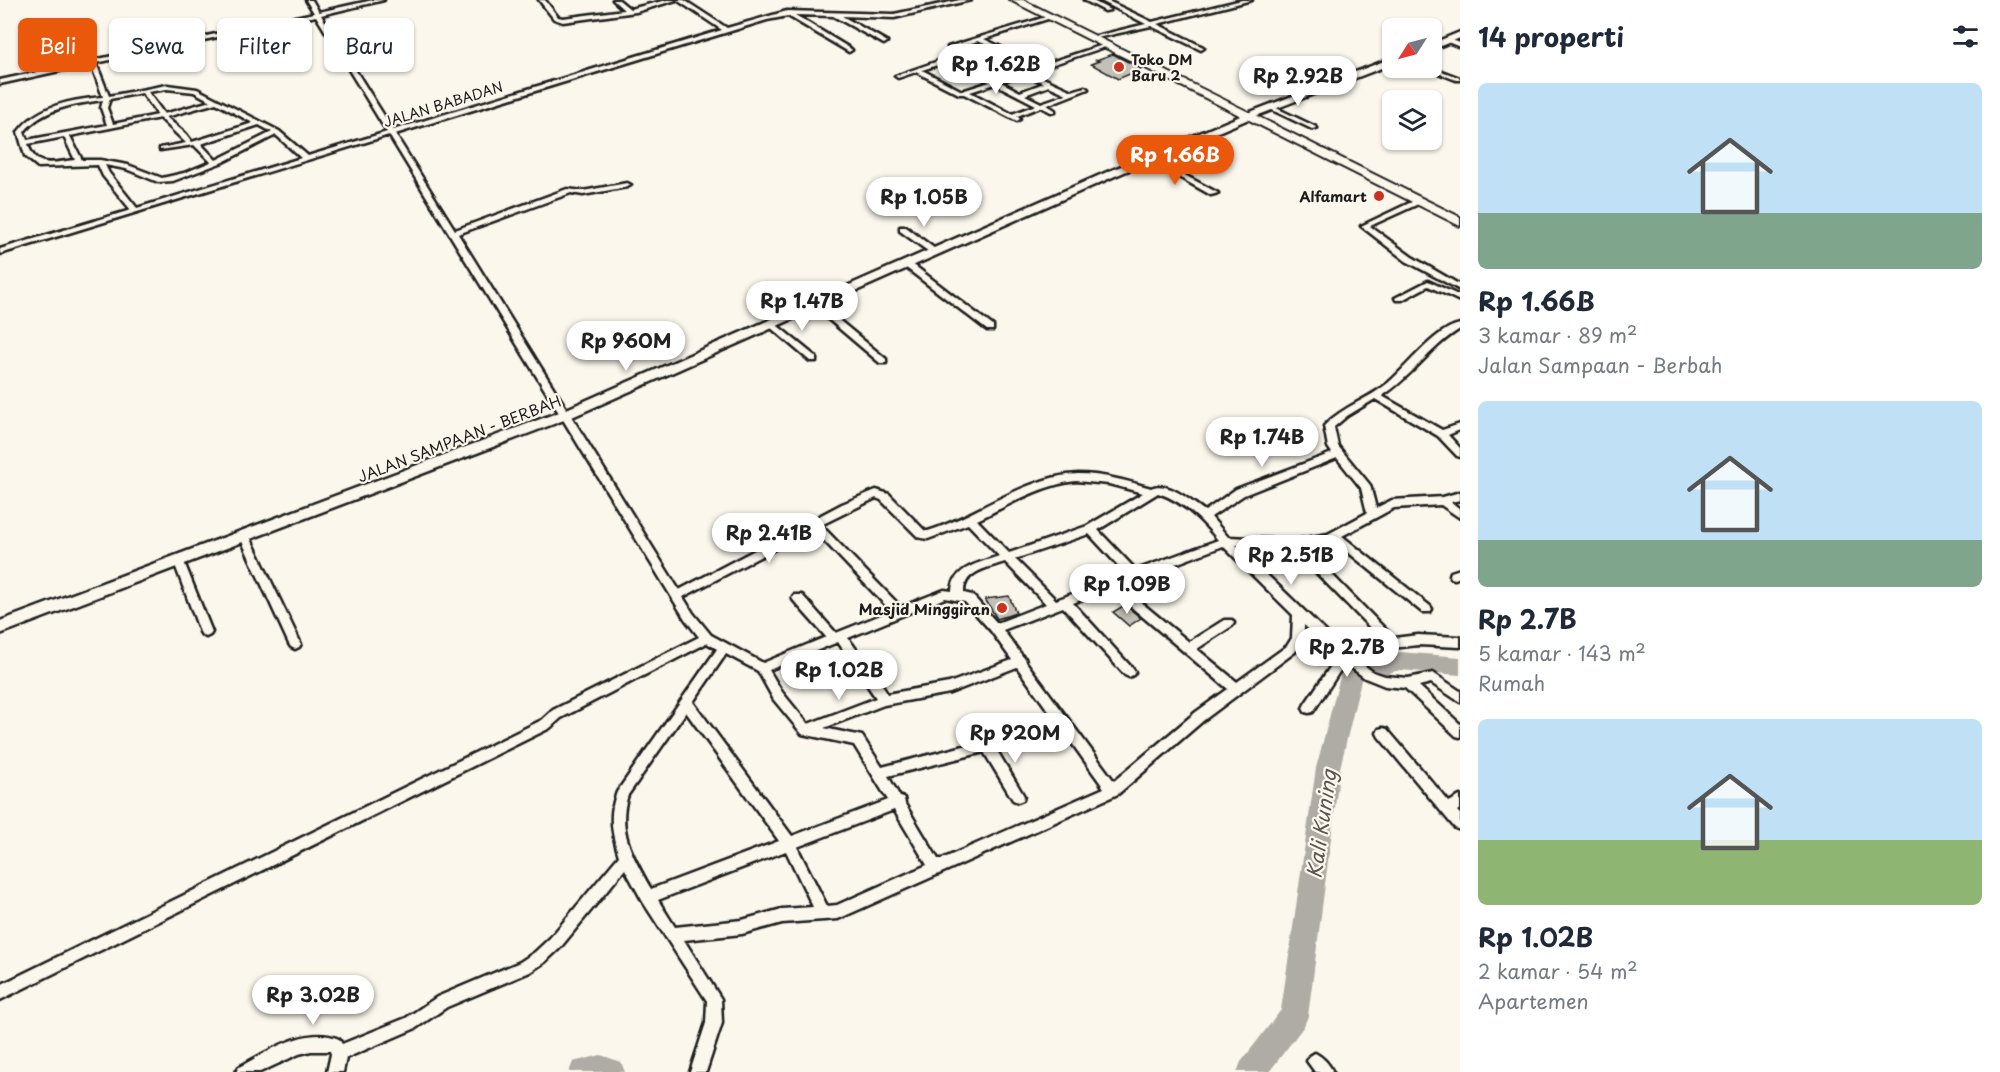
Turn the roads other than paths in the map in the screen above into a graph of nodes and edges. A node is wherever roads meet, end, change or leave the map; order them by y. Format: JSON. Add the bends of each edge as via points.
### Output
{"nodes":[{"id":1,"x":309,"y":0,"type":"edge"},
{"id":2,"x":381,"y":0,"type":"edge"},
{"id":3,"x":542,"y":0,"type":"edge"},
{"id":4,"x":616,"y":0,"type":"edge"},
{"id":5,"x":672,"y":0,"type":"edge"},
{"id":6,"x":680,"y":0,"type":"edge"},
{"id":7,"x":968,"y":0,"type":"edge"},
{"id":8,"x":1016,"y":0,"type":"edge"},
{"id":9,"x":1087,"y":0,"type":"edge"},
{"id":10,"x":1102,"y":0,"type":"edge"},
{"id":11,"x":1249,"y":0,"type":"edge"},
{"id":12,"x":1120,"y":9,"type":"junction"},
{"id":13,"x":629,"y":11,"type":"junction"},
{"id":14,"x":1107,"y":11,"type":"junction"},
{"id":15,"x":787,"y":13,"type":"junction"},
{"id":16,"x":832,"y":13,"type":"junction"},
{"id":17,"x":317,"y":14,"type":"junction"},
{"id":18,"x":1051,"y":17,"type":"junction"},
{"id":19,"x":1126,"y":19,"type":"dead end"},
{"id":20,"x":1153,"y":25,"type":"junction"},
{"id":21,"x":726,"y":30,"type":"junction"},
{"id":22,"x":1460,"y":35,"type":"edge"},
{"id":23,"x":1094,"y":38,"type":"junction"},
{"id":24,"x":979,"y":39,"type":"junction"},
{"id":25,"x":1447,"y":40,"type":"junction"},
{"id":26,"x":884,"y":42,"type":"dead end"},
{"id":27,"x":1442,"y":42,"type":"edge"},
{"id":28,"x":1108,"y":45,"type":"junction"},
{"id":29,"x":1460,"y":45,"type":"edge"},
{"id":30,"x":951,"y":47,"type":"dead end"},
{"id":31,"x":1201,"y":48,"type":"dead end"},
{"id":32,"x":849,"y":50,"type":"dead end"},
{"id":33,"x":974,"y":59,"type":"dead end"},
{"id":34,"x":97,"y":61,"type":"edge"},
{"id":35,"x":1382,"y":65,"type":"edge"},
{"id":36,"x":917,"y":70,"type":"junction"},
{"id":37,"x":46,"y":72,"type":"edge"},
{"id":38,"x":97,"y":72,"type":"edge"},
{"id":39,"x":1026,"y":73,"type":"junction"},
{"id":40,"x":1442,"y":73,"type":"edge"},
{"id":41,"x":898,"y":76,"type":"dead end"},
{"id":42,"x":1458,"y":79,"type":"dead end"},
{"id":43,"x":0,"y":82,"type":"edge"},
{"id":44,"x":997,"y":82,"type":"junction"},
{"id":45,"x":1048,"y":84,"type":"junction"},
{"id":46,"x":1085,"y":89,"type":"dead end"},
{"id":47,"x":144,"y":91,"type":"junction"},
{"id":48,"x":964,"y":92,"type":"junction"},
{"id":49,"x":1021,"y":94,"type":"junction"},
{"id":50,"x":1073,"y":94,"type":"junction"},
{"id":51,"x":106,"y":98,"type":"junction"},
{"id":52,"x":218,"y":101,"type":"junction"},
{"id":53,"x":1041,"y":105,"type":"junction"},
{"id":54,"x":1272,"y":108,"type":"junction"},
{"id":55,"x":1053,"y":111,"type":"dead end"},
{"id":56,"x":1251,"y":115,"type":"junction"},
{"id":57,"x":162,"y":116,"type":"junction"},
{"id":58,"x":259,"y":123,"type":"junction"},
{"id":59,"x":111,"y":126,"type":"junction"},
{"id":60,"x":1314,"y":128,"type":"dead end"},
{"id":61,"x":276,"y":132,"type":"junction"},
{"id":62,"x":391,"y":132,"type":"junction"},
{"id":63,"x":66,"y":135,"type":"junction"},
{"id":64,"x":23,"y":143,"type":"junction"},
{"id":65,"x":193,"y":143,"type":"junction"},
{"id":66,"x":162,"y":149,"type":"dead end"},
{"id":67,"x":306,"y":158,"type":"junction"},
{"id":68,"x":1149,"y":158,"type":"junction"},
{"id":69,"x":79,"y":160,"type":"junction"},
{"id":70,"x":100,"y":162,"type":"junction"},
{"id":71,"x":214,"y":162,"type":"junction"},
{"id":72,"x":627,"y":185,"type":"dead end"},
{"id":73,"x":1214,"y":193,"type":"dead end"},
{"id":74,"x":1420,"y":201,"type":"junction"},
{"id":75,"x":136,"y":211,"type":"junction"},
{"id":76,"x":1460,"y":222,"type":"edge"},
{"id":77,"x":903,"y":229,"type":"dead end"},
{"id":78,"x":454,"y":233,"type":"junction"},
{"id":79,"x":0,"y":252,"type":"edge"},
{"id":80,"x":935,"y":252,"type":"junction"},
{"id":81,"x":908,"y":265,"type":"junction"},
{"id":82,"x":1460,"y":288,"type":"edge"},
{"id":83,"x":1399,"y":298,"type":"dead end"},
{"id":84,"x":1460,"y":300,"type":"edge"},
{"id":85,"x":817,"y":305,"type":"junction"},
{"id":86,"x":773,"y":325,"type":"junction"},
{"id":87,"x":1460,"y":326,"type":"edge"},
{"id":88,"x":990,"y":328,"type":"dead end"},
{"id":89,"x":813,"y":359,"type":"dead end"},
{"id":90,"x":883,"y":362,"type":"dead end"},
{"id":91,"x":1374,"y":395,"type":"junction"},
{"id":92,"x":567,"y":414,"type":"junction"},
{"id":93,"x":1460,"y":427,"type":"edge"},
{"id":94,"x":1441,"y":434,"type":"junction"},
{"id":95,"x":1338,"y":454,"type":"junction"},
{"id":96,"x":1460,"y":454,"type":"edge"},
{"id":97,"x":1152,"y":492,"type":"junction"},
{"id":98,"x":1460,"y":496,"type":"edge"},
{"id":99,"x":1443,"y":501,"type":"junction"},
{"id":100,"x":1372,"y":513,"type":"junction"},
{"id":101,"x":1460,"y":514,"type":"edge"},
{"id":102,"x":1205,"y":516,"type":"junction"},
{"id":103,"x":970,"y":520,"type":"junction"},
{"id":104,"x":815,"y":525,"type":"junction"},
{"id":105,"x":1091,"y":529,"type":"junction"},
{"id":106,"x":1335,"y":536,"type":"junction"},
{"id":107,"x":245,"y":537,"type":"junction"},
{"id":108,"x":1225,"y":541,"type":"junction"},
{"id":109,"x":1295,"y":544,"type":"junction"},
{"id":110,"x":1005,"y":558,"type":"junction"},
{"id":111,"x":179,"y":562,"type":"junction"},
{"id":112,"x":1135,"y":576,"type":"junction"},
{"id":113,"x":1113,"y":585,"type":"junction"},
{"id":114,"x":678,"y":595,"type":"junction"},
{"id":115,"x":958,"y":595,"type":"junction"},
{"id":116,"x":798,"y":598,"type":"dead end"},
{"id":117,"x":1059,"y":603,"type":"junction"},
{"id":118,"x":1426,"y":609,"type":"dead end"},
{"id":119,"x":898,"y":611,"type":"junction"},
{"id":120,"x":1299,"y":615,"type":"junction"},
{"id":121,"x":1228,"y":623,"type":"dead end"},
{"id":122,"x":0,"y":628,"type":"edge"},
{"id":123,"x":995,"y":628,"type":"junction"},
{"id":124,"x":206,"y":632,"type":"dead end"},
{"id":125,"x":707,"y":638,"type":"junction"},
{"id":126,"x":837,"y":638,"type":"junction"},
{"id":127,"x":1460,"y":642,"type":"edge"},
{"id":128,"x":295,"y":644,"type":"dead end"},
{"id":129,"x":724,"y":648,"type":"junction"},
{"id":130,"x":1188,"y":649,"type":"junction"},
{"id":131,"x":1347,"y":658,"type":"junction"},
{"id":132,"x":1021,"y":661,"type":"junction"},
{"id":133,"x":762,"y":668,"type":"junction"},
{"id":134,"x":1129,"y":672,"type":"dead end"},
{"id":135,"x":1408,"y":683,"type":"junction"},
{"id":136,"x":1237,"y":689,"type":"junction"},
{"id":137,"x":1460,"y":697,"type":"edge"},
{"id":138,"x":883,"y":700,"type":"junction"},
{"id":139,"x":687,"y":704,"type":"junction"},
{"id":140,"x":1310,"y":708,"type":"dead end"},
{"id":141,"x":1063,"y":722,"type":"junction"},
{"id":142,"x":806,"y":730,"type":"junction"},
{"id":143,"x":1460,"y":732,"type":"edge"},
{"id":144,"x":1383,"y":734,"type":"dead end"},
{"id":145,"x":987,"y":746,"type":"junction"},
{"id":146,"x":879,"y":773,"type":"junction"},
{"id":147,"x":1113,"y":790,"type":"junction"},
{"id":148,"x":1018,"y":796,"type":"dead end"},
{"id":149,"x":899,"y":802,"type":"junction"},
{"id":150,"x":1460,"y":802,"type":"edge"},
{"id":151,"x":1448,"y":810,"type":"junction"},
{"id":152,"x":1460,"y":824,"type":"edge"},
{"id":153,"x":788,"y":842,"type":"junction"},
{"id":154,"x":626,"y":858,"type":"junction"},
{"id":155,"x":938,"y":867,"type":"junction"},
{"id":156,"x":648,"y":897,"type":"junction"},
{"id":157,"x":824,"y":914,"type":"junction"},
{"id":158,"x":673,"y":934,"type":"junction"},
{"id":159,"x":0,"y":993,"type":"edge"},
{"id":160,"x":339,"y":1053,"type":"junction"},
{"id":161,"x":244,"y":1072,"type":"edge"},
{"id":162,"x":335,"y":1072,"type":"edge"},
{"id":163,"x":698,"y":1072,"type":"edge"}],
"edges":[{"from":1,"to":17,"type":"street"},
{"from":2,"to":17,"type":"street"},
{"from":3,"to":13,"type":"street","via":[[556,18],[574,20]]},
{"from":4,"to":13,"type":"street"},
{"from":5,"to":13,"type":"street"},
{"from":6,"to":21,"type":"street"},
{"from":7,"to":16,"type":"street","name":"JALAN BABADAN","via":[[894,16]]},
{"from":8,"to":18,"type":"highway"},
{"from":9,"to":14,"type":"street"},
{"from":10,"to":12,"type":"street"},
{"from":11,"to":20,"type":"street"},
{"from":12,"to":14,"type":"street"},
{"from":12,"to":20,"type":"street"},
{"from":14,"to":19,"type":"street"},
{"from":15,"to":16,"type":"street","name":"JALAN BABADAN"},
{"from":15,"to":21,"type":"street","name":"JALAN BABADAN"},
{"from":15,"to":32,"type":"street"},
{"from":16,"to":26,"type":"street"},
{"from":17,"to":34,"type":"street"},
{"from":17,"to":62,"type":"street"},
{"from":18,"to":23,"type":"highway"},
{"from":18,"to":24,"type":"street"},
{"from":20,"to":23,"type":"street"},
{"from":20,"to":31,"type":"street"},
{"from":21,"to":62,"type":"street","name":"JALAN BABADAN"},
{"from":22,"to":25,"type":"main road"},
{"from":23,"to":28,"type":"highway"},
{"from":24,"to":30,"type":"street"},
{"from":24,"to":33,"type":"street","via":[[1001,50]]},
{"from":25,"to":27,"type":"main road"},
{"from":25,"to":29,"type":"street"},
{"from":28,"to":39,"type":"street"},
{"from":28,"to":56,"type":"highway"},
{"from":35,"to":54,"type":"main road","name":"JALAN SAMPAAN - BERBAH"},
{"from":36,"to":41,"type":"street"},
{"from":36,"to":44,"type":"street","via":[[950,59]]},
{"from":36,"to":48,"type":"street"},
{"from":37,"to":43,"type":"street"},
{"from":38,"to":51,"type":"street"},
{"from":39,"to":44,"type":"street"},
{"from":39,"to":45,"type":"street"},
{"from":40,"to":42,"type":"street"},
{"from":44,"to":48,"type":"street"},
{"from":44,"to":49,"type":"street"},
{"from":45,"to":49,"type":"street"},
{"from":45,"to":50,"type":"street"},
{"from":46,"to":50,"type":"street"},
{"from":47,"to":51,"type":"street"},
{"from":47,"to":52,"type":"street","via":[[178,87]]},
{"from":47,"to":57,"type":"street"},
{"from":48,"to":53,"type":"street","via":[[1014,118]]},
{"from":49,"to":53,"type":"street"},
{"from":50,"to":53,"type":"street"},
{"from":51,"to":59,"type":"street","via":[[104,108]]},
{"from":51,"to":64,"type":"street","via":[[62,106],[33,119],[21,132]]},
{"from":52,"to":57,"type":"street"},
{"from":52,"to":58,"type":"street"},
{"from":53,"to":55,"type":"street"},
{"from":54,"to":56,"type":"main road","name":"JALAN SAMPAAN - BERBAH"},
{"from":54,"to":60,"type":"street"},
{"from":56,"to":68,"type":"main road","name":"JALAN SAMPAAN - BERBAH"},
{"from":56,"to":74,"type":"highway"},
{"from":57,"to":59,"type":"street"},
{"from":57,"to":65,"type":"street"},
{"from":58,"to":61,"type":"street"},
{"from":58,"to":65,"type":"street"},
{"from":59,"to":63,"type":"street"},
{"from":61,"to":67,"type":"street"},
{"from":61,"to":71,"type":"street"},
{"from":62,"to":67,"type":"street","name":"JALAN BABADAN"},
{"from":62,"to":78,"type":"street"},
{"from":63,"to":64,"type":"street"},
{"from":63,"to":69,"type":"street"},
{"from":64,"to":69,"type":"street","via":[[28,156],[40,165]]},
{"from":65,"to":66,"type":"street"},
{"from":65,"to":71,"type":"street"},
{"from":67,"to":75,"type":"street","name":"JALAN BABADAN"},
{"from":68,"to":73,"type":"street"},
{"from":68,"to":80,"type":"main road","name":"JALAN SAMPAAN - BERBAH"},
{"from":69,"to":70,"type":"street"},
{"from":70,"to":71,"type":"street","via":[[162,180]]},
{"from":70,"to":75,"type":"street"},
{"from":72,"to":78,"type":"street","via":[[583,193],[570,191]]},
{"from":74,"to":76,"type":"highway"},
{"from":74,"to":82,"type":"street","via":[[1365,226],[1409,260]]},
{"from":75,"to":79,"type":"street","name":"JALAN BABADAN"},
{"from":77,"to":80,"type":"street"},
{"from":78,"to":92,"type":"street"},
{"from":80,"to":81,"type":"main road","name":"JALAN SAMPAAN - BERBAH"},
{"from":81,"to":85,"type":"main road","name":"JALAN SAMPAAN - BERBAH"},
{"from":81,"to":88,"type":"street"},
{"from":83,"to":84,"type":"street","via":[[1432,283]]},
{"from":85,"to":86,"type":"main road","name":"JALAN SAMPAAN - BERBAH"},
{"from":85,"to":90,"type":"street"},
{"from":86,"to":89,"type":"street"},
{"from":86,"to":92,"type":"main road","name":"JALAN SAMPAAN - BERBAH"},
{"from":87,"to":91,"type":"street","via":[[1440,336],[1390,386]]},
{"from":91,"to":94,"type":"street"},
{"from":91,"to":95,"type":"street","via":[[1346,410],[1329,426]]},
{"from":92,"to":107,"type":"main road","name":"JALAN SAMPAAN - BERBAH"},
{"from":92,"to":114,"type":"street"},
{"from":93,"to":94,"type":"street"},
{"from":94,"to":96,"type":"street"},
{"from":95,"to":100,"type":"street","via":[[1366,487]]},
{"from":95,"to":102,"type":"street","via":[[1240,492]]},
{"from":97,"to":102,"type":"street","via":[[1157,489],[1170,493]]},
{"from":97,"to":103,"type":"street","via":[[1106,480],[1067,479],[1045,484]]},
{"from":97,"to":105,"type":"street"},
{"from":98,"to":99,"type":"street"},
{"from":99,"to":100,"type":"street","via":[[1404,501]]},
{"from":99,"to":101,"type":"street"},
{"from":100,"to":106,"type":"street"},
{"from":102,"to":108,"type":"street"},
{"from":103,"to":104,"type":"street","via":[[922,534],[885,497],[876,494]]},
{"from":103,"to":110,"type":"street"},
{"from":104,"to":114,"type":"street"},
{"from":104,"to":119,"type":"street"},
{"from":105,"to":110,"type":"street"},
{"from":105,"to":112,"type":"street"},
{"from":106,"to":109,"type":"street"},
{"from":106,"to":118,"type":"street"},
{"from":107,"to":111,"type":"main road","name":"JALAN SAMPAAN - BERBAH"},
{"from":107,"to":128,"type":"street"},
{"from":108,"to":109,"type":"street"},
{"from":108,"to":112,"type":"street"},
{"from":108,"to":120,"type":"street"},
{"from":109,"to":127,"type":"street","via":[[1392,643]]},
{"from":110,"to":115,"type":"street","via":[[968,571],[958,583]]},
{"from":110,"to":117,"type":"street"},
{"from":111,"to":122,"type":"main road","name":"JALAN SAMPAAN - BERBAH"},
{"from":111,"to":124,"type":"street"},
{"from":112,"to":113,"type":"street"},
{"from":113,"to":117,"type":"street"},
{"from":113,"to":130,"type":"street"},
{"from":114,"to":125,"type":"street"},
{"from":115,"to":119,"type":"street","via":[[944,594]]},
{"from":115,"to":123,"type":"street","via":[[968,598]]},
{"from":116,"to":126,"type":"street"},
{"from":117,"to":123,"type":"street"},
{"from":117,"to":134,"type":"street"},
{"from":119,"to":126,"type":"street"},
{"from":120,"to":131,"type":"street"},
{"from":120,"to":136,"type":"street","via":[[1296,644]]},
{"from":121,"to":130,"type":"street"},
{"from":123,"to":132,"type":"street"},
{"from":125,"to":129,"type":"street"},
{"from":125,"to":159,"type":"street","via":[[557,714],[546,724]]},
{"from":126,"to":133,"type":"street"},
{"from":126,"to":138,"type":"street"},
{"from":129,"to":133,"type":"street"},
{"from":129,"to":139,"type":"street"},
{"from":130,"to":136,"type":"street"},
{"from":131,"to":135,"type":"street","via":[[1369,675]]},
{"from":131,"to":140,"type":"street"},
{"from":132,"to":138,"type":"street","via":[[950,688]]},
{"from":132,"to":141,"type":"street"},
{"from":133,"to":142,"type":"street","via":[[778,696]]},
{"from":135,"to":137,"type":"street","via":[[1433,678]]},
{"from":135,"to":143,"type":"street"},
{"from":136,"to":147,"type":"street"},
{"from":138,"to":142,"type":"street"},
{"from":139,"to":153,"type":"street"},
{"from":139,"to":154,"type":"street","via":[[623,792],[617,823]]},
{"from":141,"to":145,"type":"street"},
{"from":141,"to":147,"type":"street"},
{"from":142,"to":146,"type":"street","via":[[858,740]]},
{"from":144,"to":151,"type":"street"},
{"from":145,"to":146,"type":"street"},
{"from":145,"to":148,"type":"street"},
{"from":146,"to":149,"type":"street"},
{"from":147,"to":155,"type":"street"},
{"from":149,"to":153,"type":"street"},
{"from":149,"to":155,"type":"street"},
{"from":150,"to":151,"type":"street"},
{"from":151,"to":152,"type":"street"},
{"from":153,"to":156,"type":"street"},
{"from":153,"to":157,"type":"street"},
{"from":154,"to":156,"type":"street"},
{"from":154,"to":160,"type":"street","via":[[540,957],[442,1002],[411,1023]]},
{"from":155,"to":157,"type":"street","via":[[838,912]]},
{"from":156,"to":158,"type":"street"},
{"from":157,"to":158,"type":"street","via":[[782,916],[700,933]]},
{"from":158,"to":163,"type":"street","via":[[714,999],[714,1023]]},
{"from":160,"to":161,"type":"street","via":[[334,1044],[302,1044]]},
{"from":160,"to":162,"type":"street"}]}
